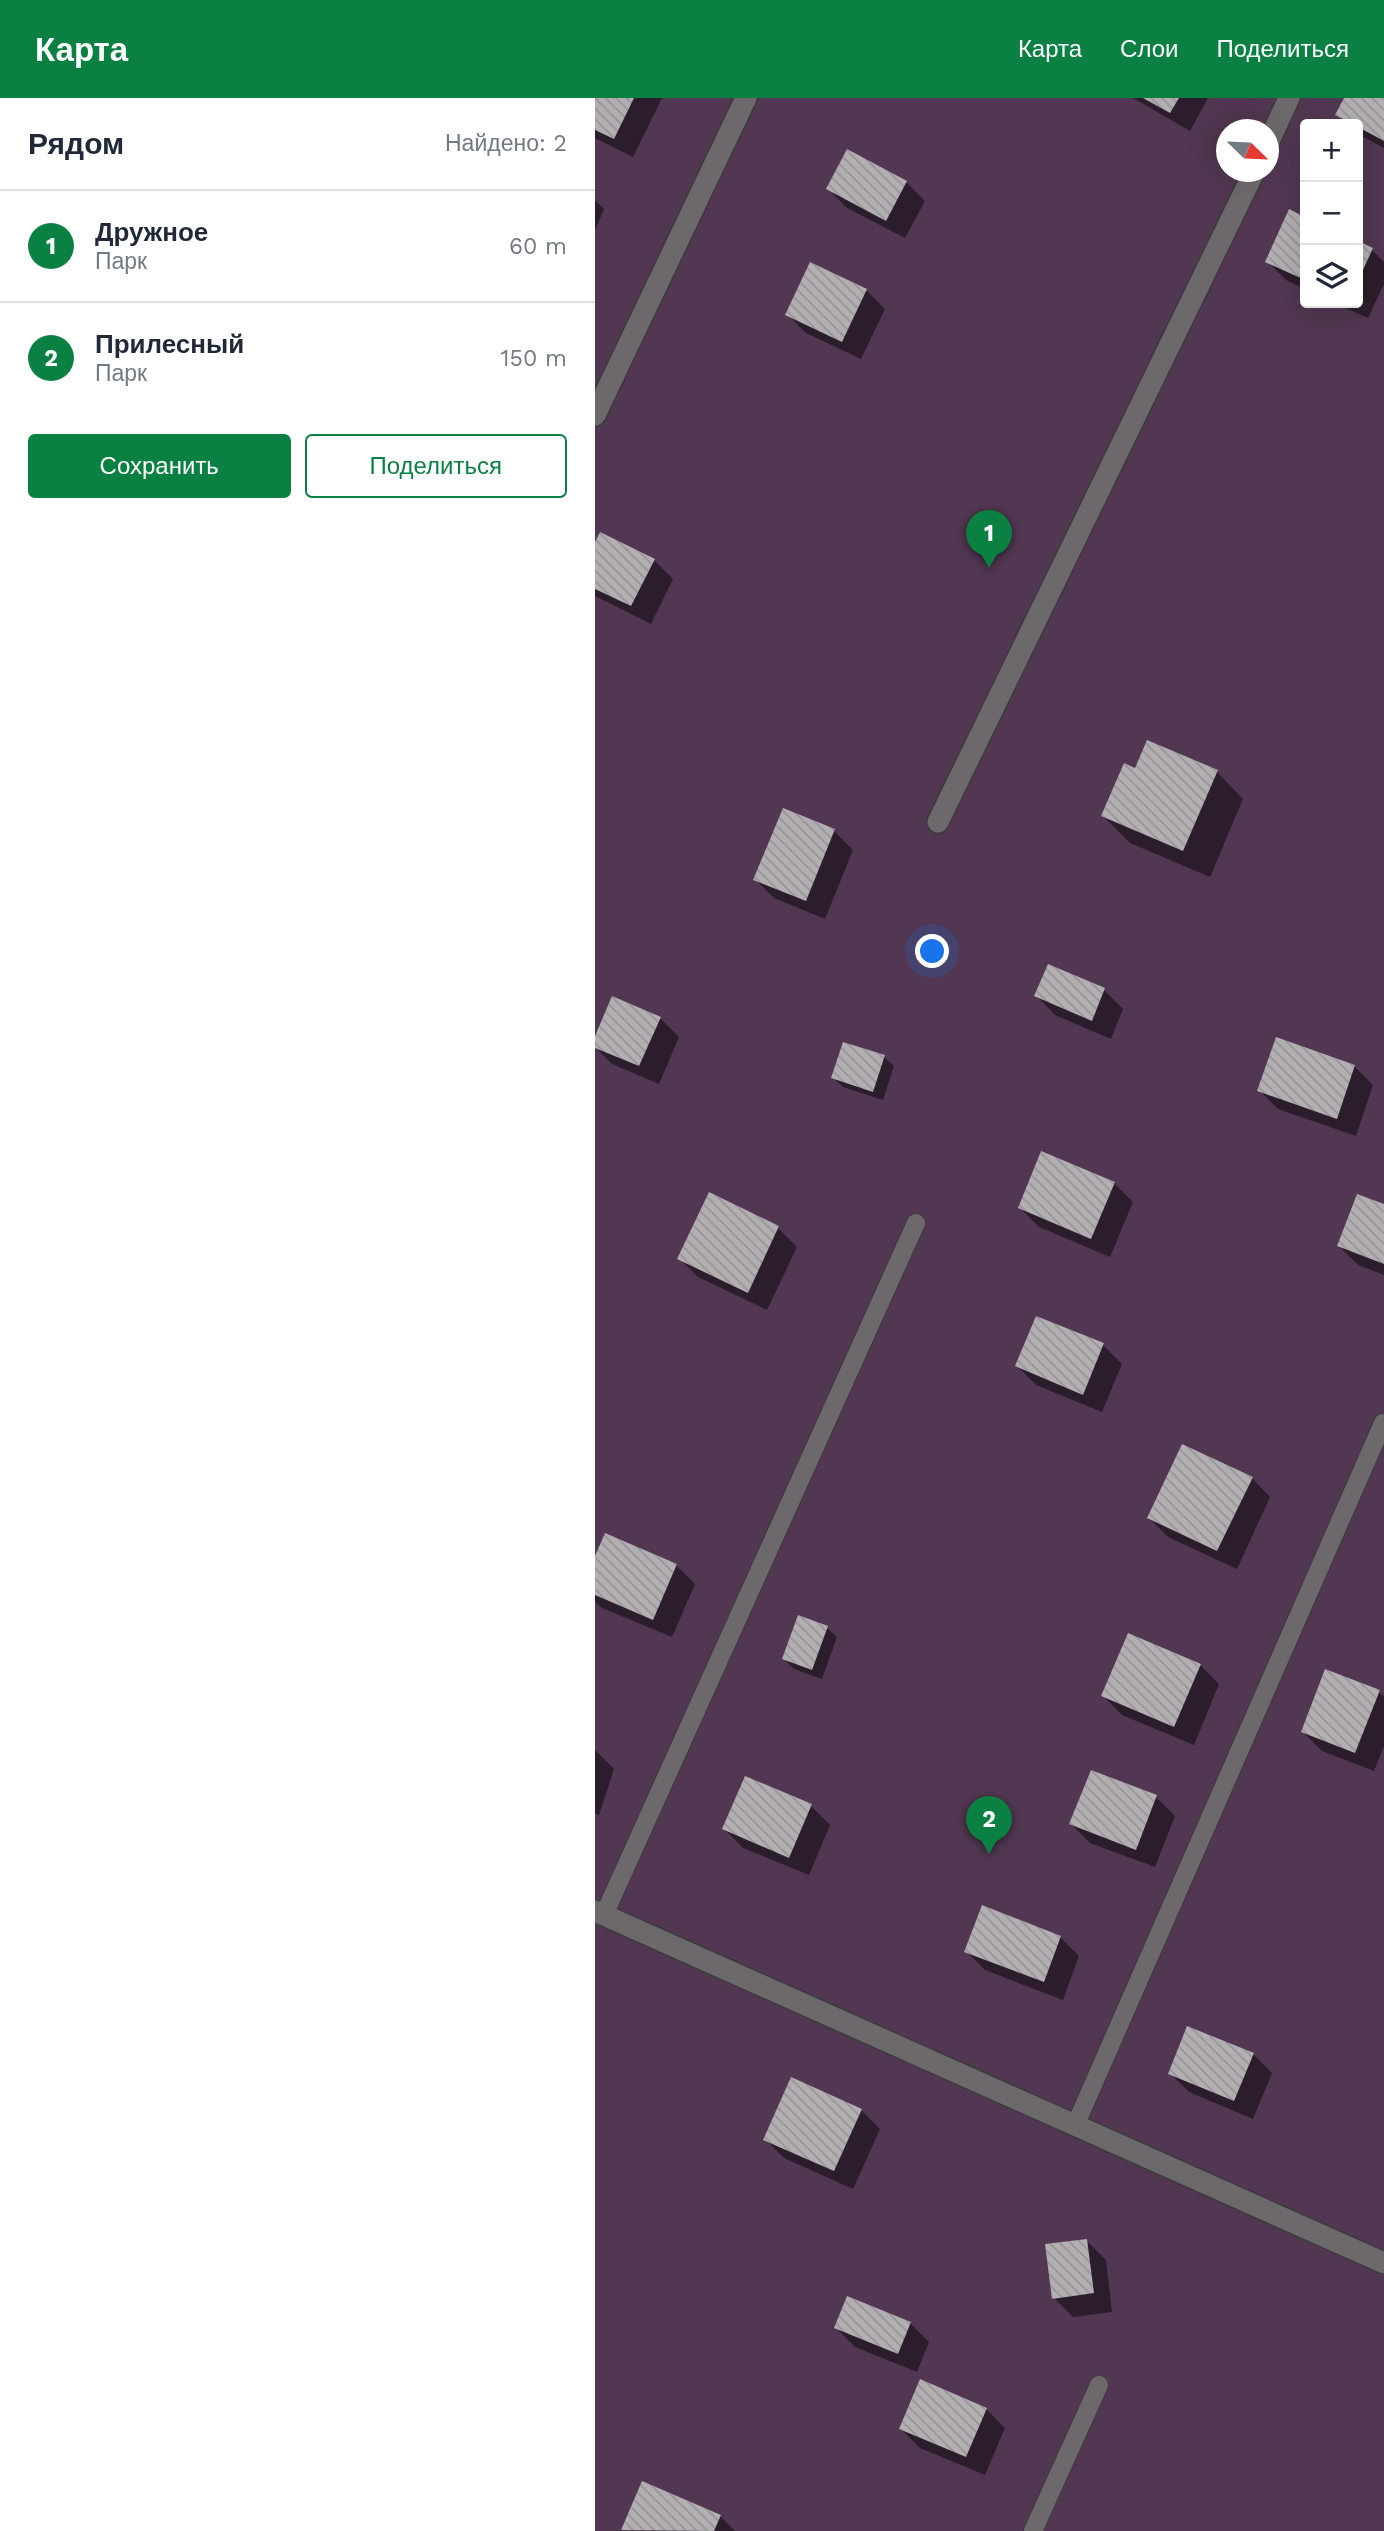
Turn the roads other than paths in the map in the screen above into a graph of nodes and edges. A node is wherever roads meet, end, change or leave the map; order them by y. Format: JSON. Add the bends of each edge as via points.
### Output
{"nodes":[{"id":1,"x":746,"y":98,"type":"edge"},
{"id":2,"x":1289,"y":98,"type":"edge"},
{"id":3,"x":1279,"y":120,"type":"edge"},
{"id":4,"x":1249,"y":182,"type":"edge"},
{"id":5,"x":595,"y":415,"type":"edge"},
{"id":6,"x":938,"y":822,"type":"dead end"},
{"id":7,"x":916,"y":1223,"type":"dead end"},
{"id":8,"x":1383,"y":1423,"type":"edge"},
{"id":9,"x":599,"y":1913,"type":"edge"},
{"id":10,"x":1075,"y":2126,"type":"junction"},
{"id":11,"x":1384,"y":2263,"type":"edge"},
{"id":12,"x":1099,"y":2385,"type":"dead end"},
{"id":13,"x":1033,"y":2531,"type":"edge"}],
"edges":[{"from":1,"to":5,"type":"street"},
{"from":2,"to":3,"type":"street"},
{"from":4,"to":6,"type":"street"},
{"from":7,"to":9,"type":"lane"},
{"from":8,"to":10,"type":"lane"},
{"from":9,"to":10,"type":"street"},
{"from":10,"to":11,"type":"street"},
{"from":12,"to":13,"type":"lane"}]}
